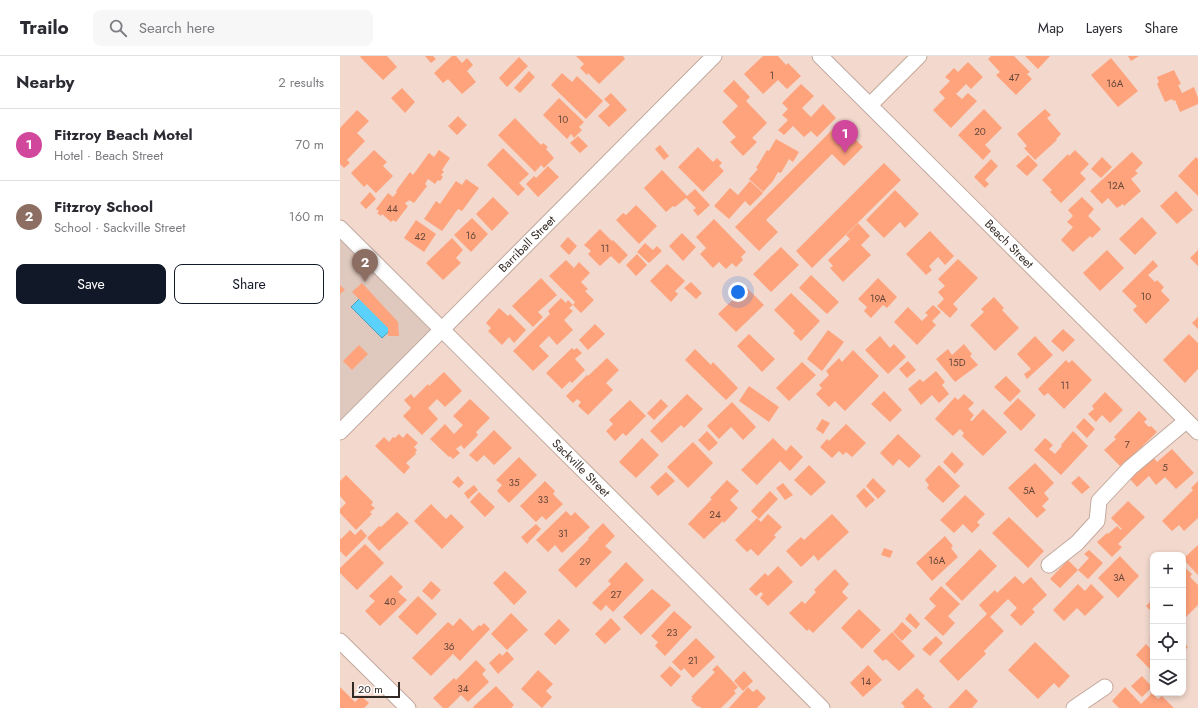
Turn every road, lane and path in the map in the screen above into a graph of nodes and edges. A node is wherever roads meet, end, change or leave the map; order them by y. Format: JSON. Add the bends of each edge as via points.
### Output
{"nodes":[{"id":1,"x":714,"y":56,"type":"edge"},
{"id":2,"x":820,"y":56,"type":"edge"},
{"id":3,"x":918,"y":56,"type":"edge"},
{"id":4,"x":870,"y":105,"type":"junction"},
{"id":5,"x":340,"y":228,"type":"edge"},
{"id":6,"x":441,"y":330,"type":"junction"},
{"id":7,"x":1186,"y":421,"type":"junction"},
{"id":8,"x":340,"y":432,"type":"edge"},
{"id":9,"x":1198,"y":432,"type":"edge"},
{"id":10,"x":1049,"y":565,"type":"dead end"},
{"id":11,"x":340,"y":641,"type":"edge"},
{"id":12,"x":1105,"y":687,"type":"dead end"},
{"id":13,"x":408,"y":708,"type":"edge"},
{"id":14,"x":822,"y":708,"type":"edge"},
{"id":15,"x":1074,"y":708,"type":"edge"}],
"edges":[{"from":1,"to":6,"type":"street","name":"Barriball Street"},
{"from":2,"to":4,"type":"street","name":"Beach Street"},
{"from":3,"to":4,"type":"street"},
{"from":4,"to":7,"type":"street","name":"Beach Street"},
{"from":5,"to":6,"type":"street","name":"Sackville Street"},
{"from":6,"to":8,"type":"street","name":"Barriball Street"},
{"from":6,"to":14,"type":"street","name":"Sackville Street"},
{"from":7,"to":9,"type":"street","name":"Beach Street"},
{"from":7,"to":10,"type":"street","via":[[1130,468],[1099,501],[1097,521],[1077,543]]},
{"from":11,"to":13,"type":"street"},
{"from":12,"to":15,"type":"street"}]}
